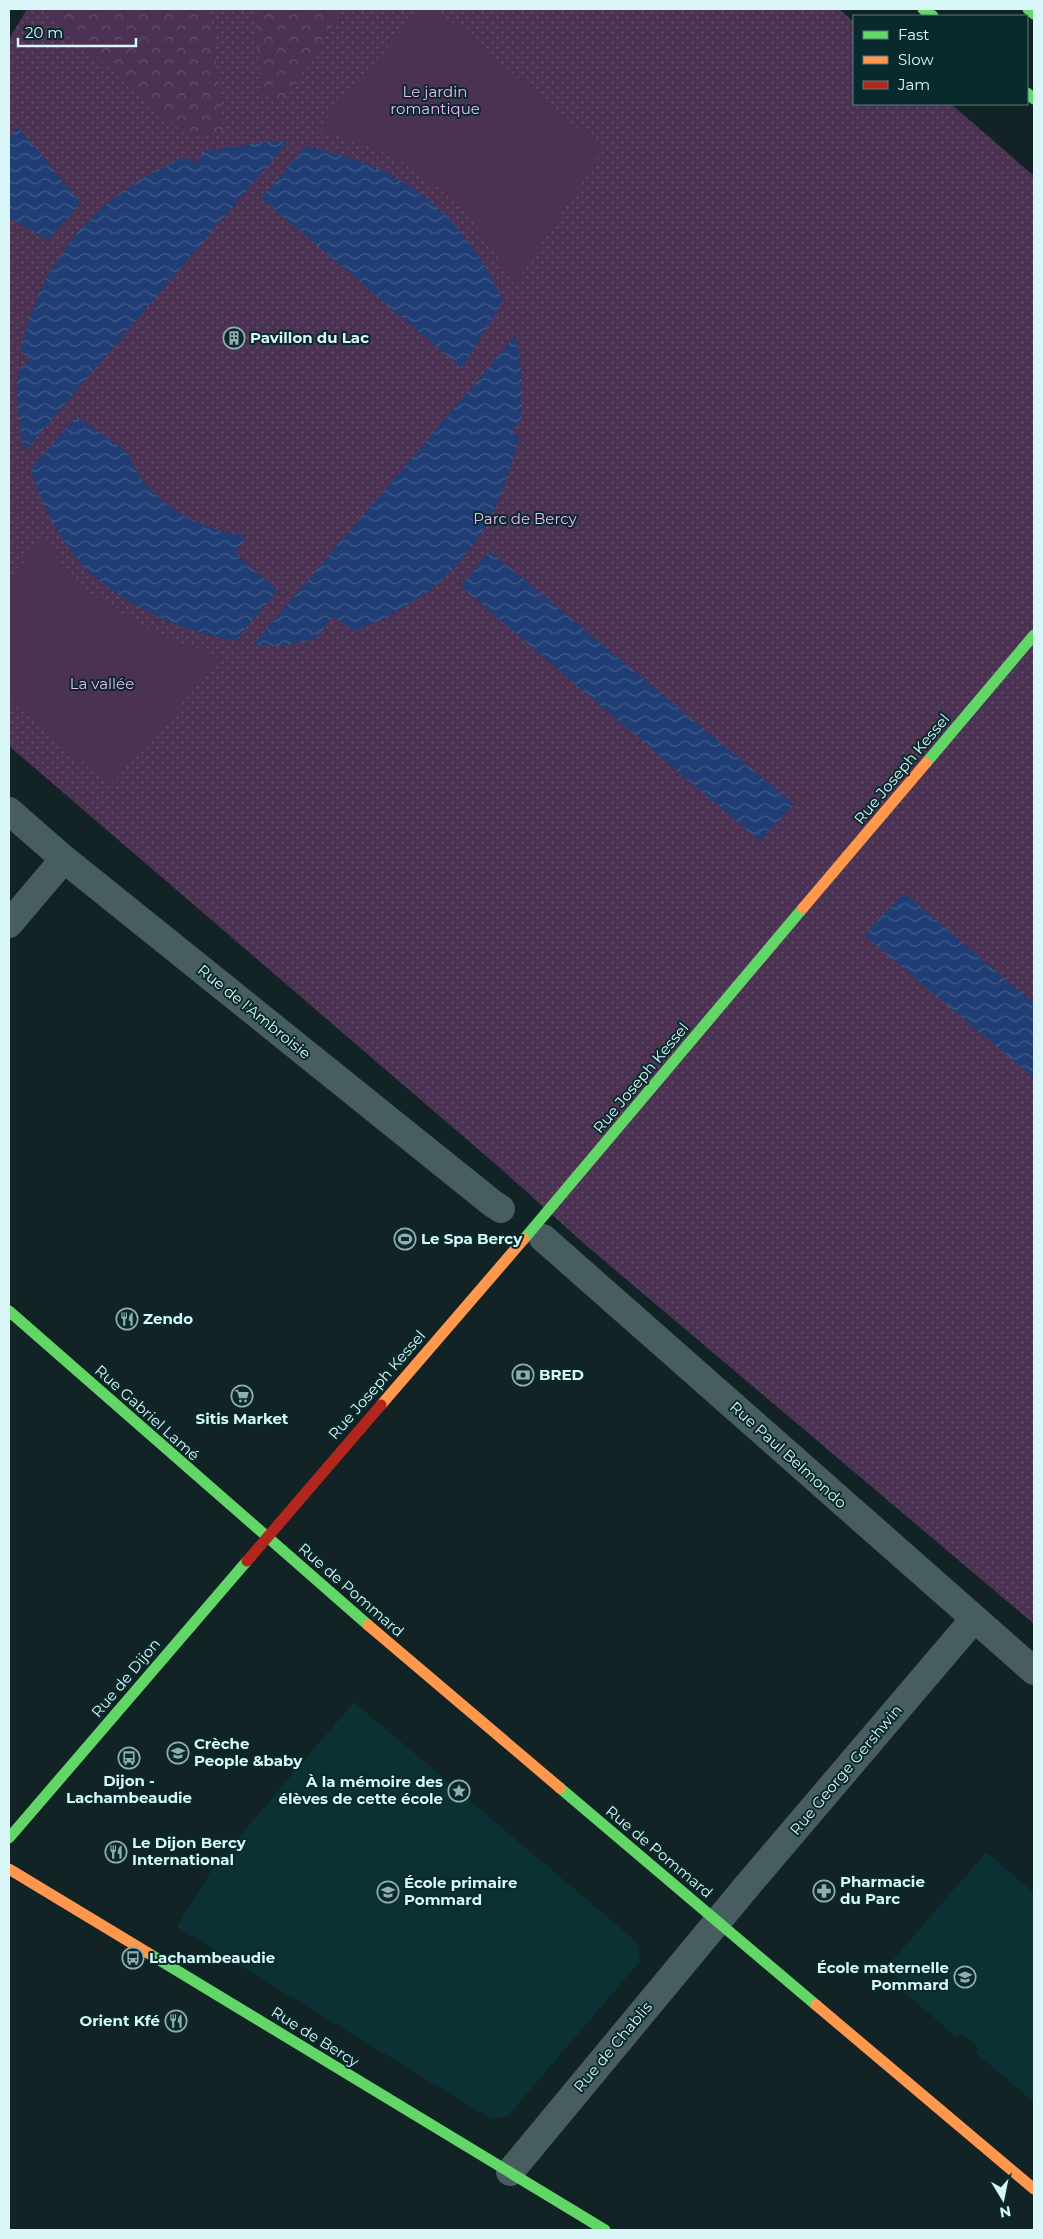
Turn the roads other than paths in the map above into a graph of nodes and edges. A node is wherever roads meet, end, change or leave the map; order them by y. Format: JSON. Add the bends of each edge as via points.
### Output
{"nodes":[{"id":1,"x":1028,"y":9,"type":"edge"},
{"id":2,"x":1034,"y":14,"type":"edge"},
{"id":3,"x":1034,"y":635,"type":"edge"},
{"id":4,"x":9,"y":811,"type":"edge"},
{"id":5,"x":64,"y":859,"type":"junction"},
{"id":6,"x":9,"y":924,"type":"edge"},
{"id":7,"x":501,"y":1209,"type":"dead end"},
{"id":8,"x":543,"y":1238,"type":"dead end"},
{"id":9,"x":9,"y":1311,"type":"edge"},
{"id":10,"x":266,"y":1537,"type":"junction"},
{"id":11,"x":974,"y":1619,"type":"junction"},
{"id":12,"x":1034,"y":1671,"type":"edge"},
{"id":13,"x":9,"y":1838,"type":"edge"},
{"id":14,"x":9,"y":1869,"type":"edge"},
{"id":15,"x":718,"y":1922,"type":"junction"},
{"id":16,"x":510,"y":2172,"type":"junction"},
{"id":17,"x":1034,"y":2189,"type":"edge"},
{"id":18,"x":604,"y":2230,"type":"edge"}],
"edges":[{"from":1,"to":2,"type":"street"},
{"from":3,"to":10,"type":"street","name":"Rue Joseph Kessel","via":[[568,1187]]},
{"from":4,"to":5,"type":"street","name":"Rue de l'Ambroisie"},
{"from":5,"to":6,"type":"street"},
{"from":5,"to":7,"type":"street","name":"Rue de l'Ambroisie"},
{"from":8,"to":11,"type":"street","name":"Rue Paul Belmondo"},
{"from":9,"to":10,"type":"street","name":"Rue Gabriel Lamé"},
{"from":10,"to":13,"type":"street","name":"Rue de Dijon"},
{"from":10,"to":15,"type":"street","name":"Rue de Pommard"},
{"from":11,"to":12,"type":"street","name":"Rue Paul Belmondo"},
{"from":11,"to":15,"type":"street","name":"Rue George Gershwin"},
{"from":14,"to":16,"type":"street","name":"Rue de Bercy"},
{"from":15,"to":16,"type":"street","name":"Rue de Chablis"},
{"from":15,"to":17,"type":"street","name":"Rue de Pommard"},
{"from":16,"to":18,"type":"street","name":"Rue de Bercy"}]}
